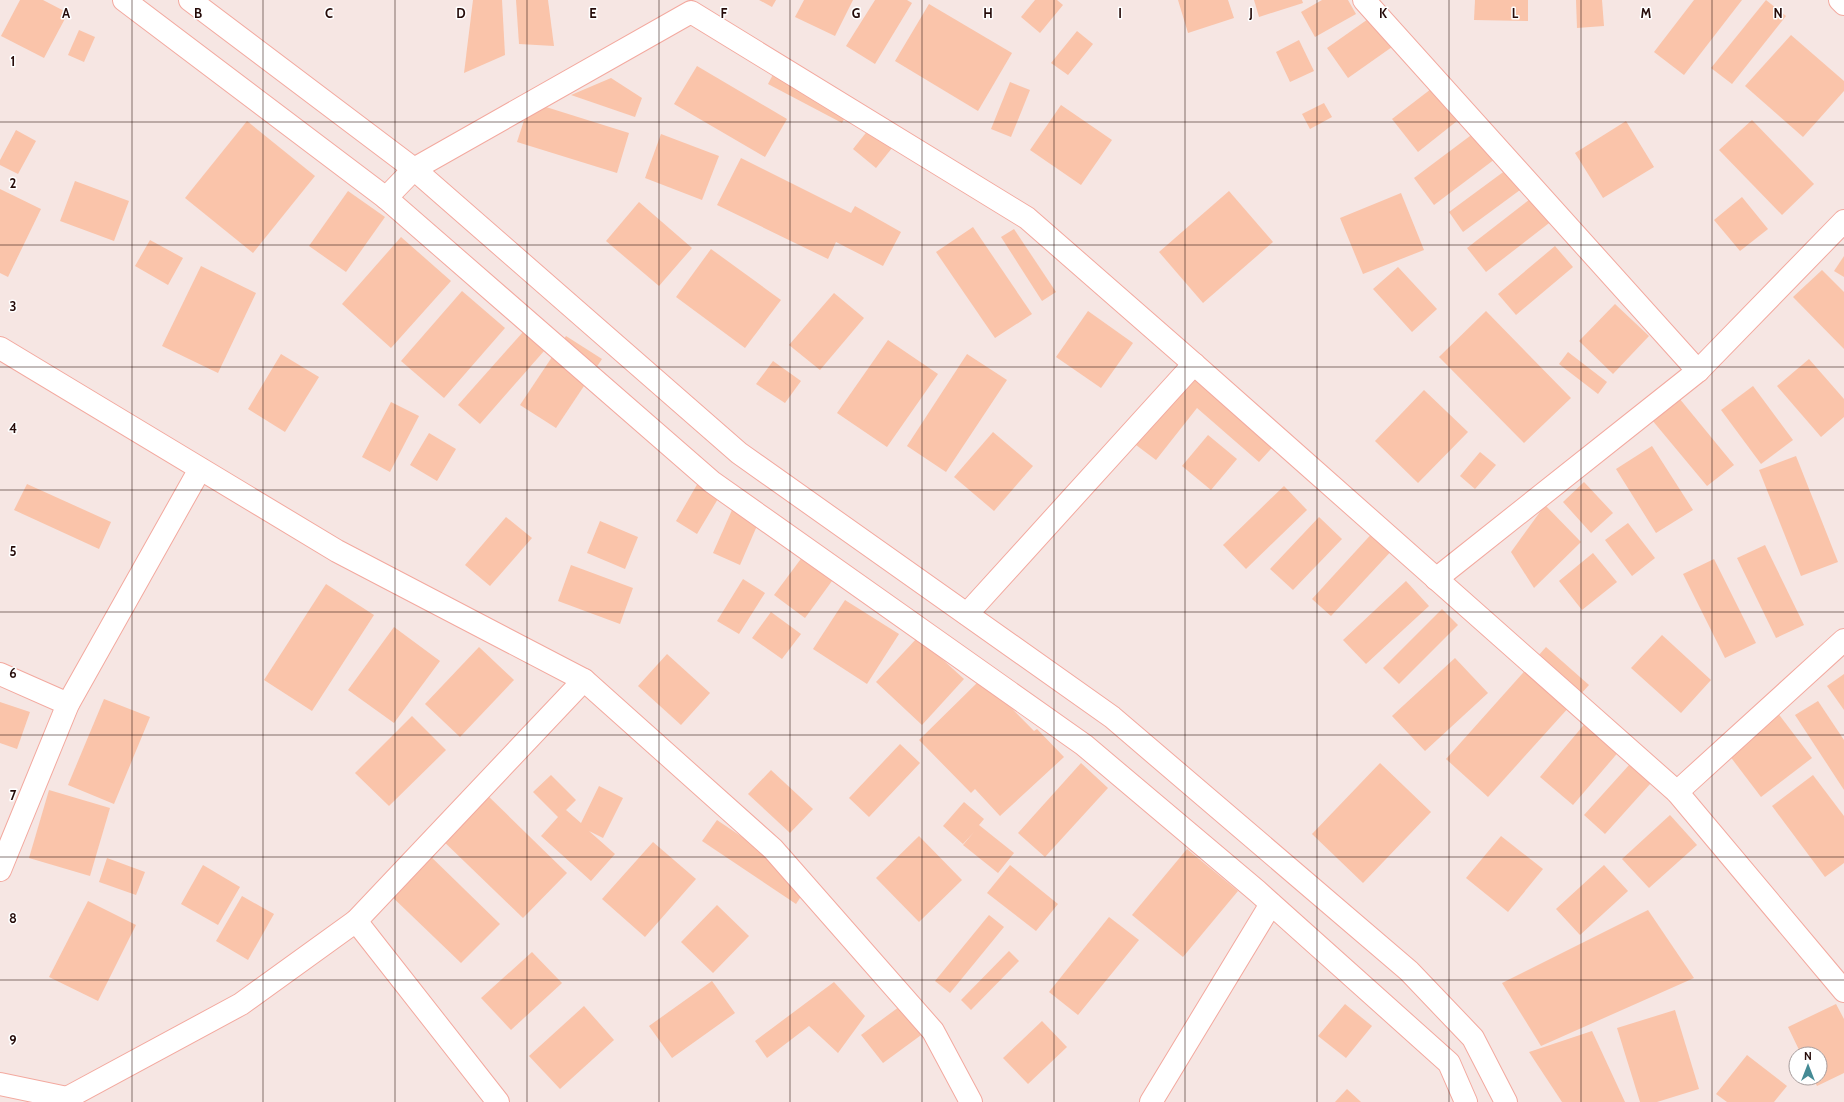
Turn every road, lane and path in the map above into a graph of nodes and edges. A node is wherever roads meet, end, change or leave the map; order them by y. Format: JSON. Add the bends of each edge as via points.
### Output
{"nodes":[{"id":1,"x":124,"y":0,"type":"edge"},
{"id":2,"x":190,"y":0,"type":"edge"},
{"id":3,"x":1364,"y":0,"type":"edge"},
{"id":4,"x":1840,"y":0,"type":"edge"},
{"id":5,"x":1844,"y":4,"type":"edge"},
{"id":6,"x":414,"y":169,"type":"junction"},
{"id":7,"x":386,"y":198,"type":"junction"},
{"id":8,"x":1844,"y":221,"type":"edge"},
{"id":9,"x":0,"y":348,"type":"edge"},
{"id":10,"x":1194,"y":364,"type":"junction"},
{"id":11,"x":1698,"y":371,"type":"junction"},
{"id":12,"x":200,"y":469,"type":"junction"},
{"id":13,"x":1436,"y":579,"type":"junction"},
{"id":14,"x":967,"y":614,"type":"junction"},
{"id":15,"x":1844,"y":640,"type":"edge"},
{"id":16,"x":0,"y":674,"type":"edge"},
{"id":17,"x":584,"y":680,"type":"junction"},
{"id":18,"x":68,"y":704,"type":"junction"},
{"id":19,"x":1677,"y":792,"type":"junction"},
{"id":20,"x":0,"y":870,"type":"edge"},
{"id":21,"x":1271,"y":904,"type":"junction"},
{"id":22,"x":356,"y":921,"type":"junction"},
{"id":23,"x":1844,"y":992,"type":"edge"},
{"id":24,"x":0,"y":1084,"type":"edge"},
{"id":25,"x":66,"y":1100,"type":"edge"},
{"id":26,"x":498,"y":1102,"type":"edge"},
{"id":27,"x":971,"y":1102,"type":"edge"},
{"id":28,"x":1151,"y":1102,"type":"edge"},
{"id":29,"x":1466,"y":1102,"type":"edge"},
{"id":30,"x":1506,"y":1102,"type":"edge"}],
"edges":[{"from":1,"to":7,"type":"street"},
{"from":2,"to":6,"type":"street"},
{"from":3,"to":11,"type":"street"},
{"from":4,"to":5,"type":"street"},
{"from":6,"to":7,"type":"street"},
{"from":6,"to":10,"type":"street","via":[[691,12],[1027,218]]},
{"from":6,"to":14,"type":"street","via":[[740,453]]},
{"from":7,"to":21,"type":"street","via":[[712,482],[1084,745]]},
{"from":8,"to":11,"type":"street"},
{"from":9,"to":12,"type":"street"},
{"from":10,"to":13,"type":"street"},
{"from":10,"to":14,"type":"street"},
{"from":11,"to":13,"type":"street"},
{"from":12,"to":17,"type":"street","via":[[337,551]]},
{"from":12,"to":18,"type":"street"},
{"from":13,"to":19,"type":"street"},
{"from":14,"to":30,"type":"street","via":[[1112,717],[1409,971],[1473,1038]]},
{"from":15,"to":19,"type":"street"},
{"from":16,"to":18,"type":"street"},
{"from":17,"to":22,"type":"street"},
{"from":17,"to":27,"type":"street","via":[[772,849],[933,1031]]},
{"from":18,"to":20,"type":"street"},
{"from":19,"to":23,"type":"street"},
{"from":21,"to":28,"type":"street"},
{"from":21,"to":29,"type":"street","via":[[1449,1063]]},
{"from":22,"to":25,"type":"street","via":[[241,1004]]},
{"from":22,"to":26,"type":"street"},
{"from":24,"to":25,"type":"street"}]}
